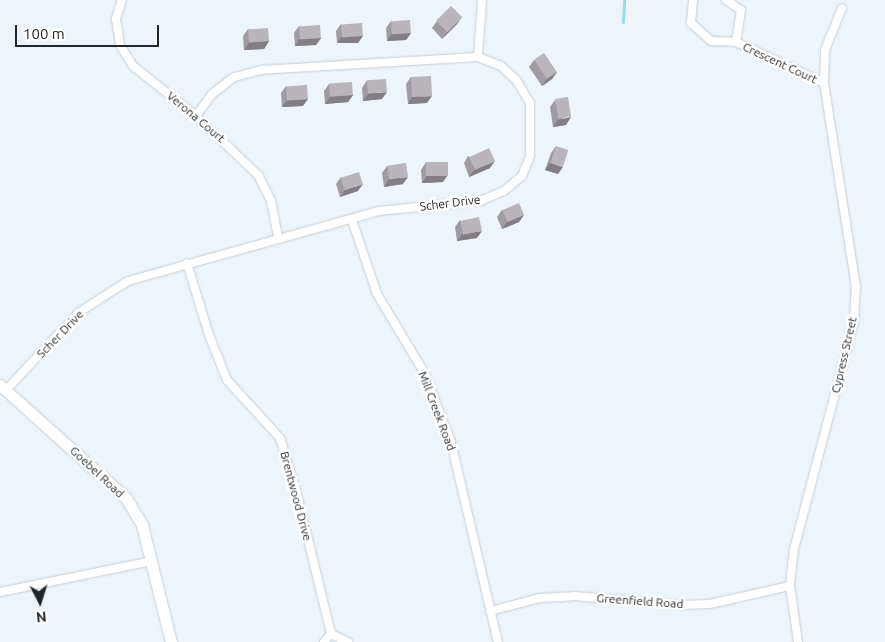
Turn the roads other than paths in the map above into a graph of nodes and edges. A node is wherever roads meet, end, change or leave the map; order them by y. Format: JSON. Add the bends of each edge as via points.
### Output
{"nodes":[{"id":1,"x":122,"y":0,"type":"edge"},
{"id":2,"x":482,"y":0,"type":"edge"},
{"id":3,"x":693,"y":0,"type":"edge"},
{"id":4,"x":726,"y":0,"type":"edge"},
{"id":5,"x":842,"y":8,"type":"dead end"},
{"id":6,"x":736,"y":42,"type":"junction"},
{"id":7,"x":478,"y":57,"type":"junction"},
{"id":8,"x":824,"y":83,"type":"junction"},
{"id":9,"x":196,"y":116,"type":"junction"},
{"id":10,"x":352,"y":220,"type":"junction"},
{"id":11,"x":278,"y":238,"type":"junction"},
{"id":12,"x":187,"y":263,"type":"junction"},
{"id":13,"x":4,"y":387,"type":"edge"},
{"id":14,"x":152,"y":561,"type":"junction"},
{"id":15,"x":790,"y":586,"type":"junction"},
{"id":16,"x":0,"y":592,"type":"edge"},
{"id":17,"x":490,"y":611,"type":"junction"},
{"id":18,"x":331,"y":634,"type":"junction"},
{"id":19,"x":170,"y":642,"type":"edge"},
{"id":20,"x":324,"y":642,"type":"edge"},
{"id":21,"x":348,"y":642,"type":"edge"},
{"id":22,"x":498,"y":642,"type":"edge"},
{"id":23,"x":798,"y":642,"type":"edge"}],
"edges":[{"from":1,"to":9,"type":"street","name":"Verona Court","via":[[116,19],[124,52],[133,66]]},
{"from":2,"to":7,"type":"street"},
{"from":3,"to":6,"type":"street","name":"Crescent Court","via":[[691,22],[711,42]]},
{"from":4,"to":6,"type":"street","name":"Crescent Court","via":[[741,10]]},
{"from":5,"to":8,"type":"street","name":"Cypress Street","via":[[825,50]]},
{"from":6,"to":8,"type":"street","name":"Crescent Court"},
{"from":7,"to":9,"type":"street","name":"Scher Drive","via":[[261,70],[234,77],[212,94]]},
{"from":7,"to":10,"type":"street","name":"Scher Drive","via":[[500,66],[516,80],[530,103],[530,156],[522,176],[504,192],[480,201],[378,211]]},
{"from":8,"to":15,"type":"street","name":"Cypress Street","via":[[856,287],[854,322],[794,549]]},
{"from":9,"to":11,"type":"street","name":"Verona Court","via":[[258,176],[271,201]]},
{"from":10,"to":11,"type":"street","name":"Scher Drive"},
{"from":10,"to":17,"type":"street","name":"Mill Creek Road","via":[[377,294],[425,374],[451,442]]},
{"from":11,"to":12,"type":"street","name":"Scher Drive"},
{"from":12,"to":13,"type":"street","name":"Scher Drive","via":[[128,281],[105,294],[78,313]]},
{"from":12,"to":18,"type":"street","name":"Brentwood Drive","via":[[227,380],[280,438]]},
{"from":13,"to":14,"type":"street","name":"Goebel Road","via":[[126,498],[142,526]]},
{"from":14,"to":16,"type":"street"},
{"from":14,"to":19,"type":"street","name":"Goebel Road"},
{"from":15,"to":17,"type":"street","name":"Greenfield Road","via":[[710,604],[681,605],[574,596],[540,598]]},
{"from":15,"to":23,"type":"street","name":"Cypress Street"},
{"from":17,"to":22,"type":"street","name":"Mill Creek Road"},
{"from":18,"to":20,"type":"street"},
{"from":18,"to":21,"type":"street"}]}
